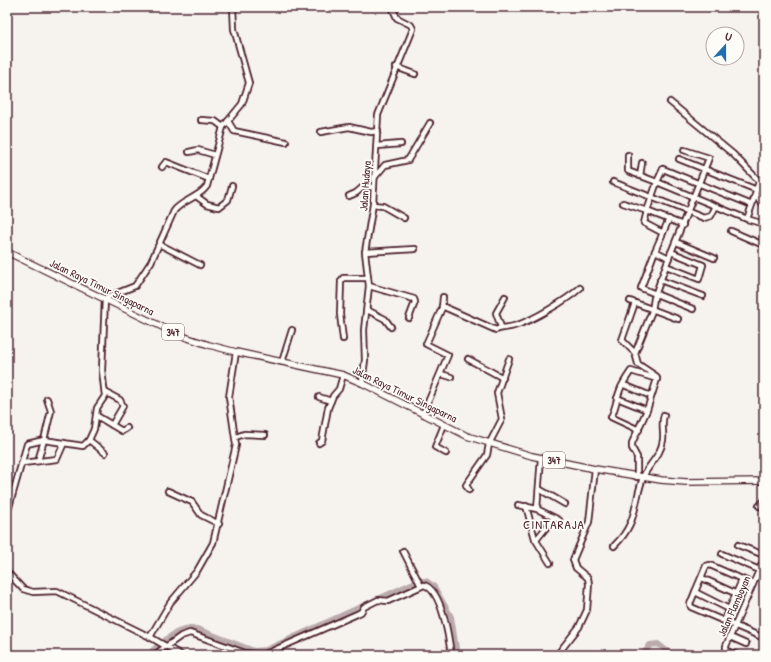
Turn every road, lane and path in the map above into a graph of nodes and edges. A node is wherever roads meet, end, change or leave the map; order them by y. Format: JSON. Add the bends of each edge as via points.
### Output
{"nodes":[{"id":1,"x":233,"y":7,"type":"edge"},
{"id":2,"x":392,"y":7,"type":"edge"},
{"id":3,"x":396,"y":67,"type":"junction"},
{"id":4,"x":415,"y":74,"type":"dead end"},
{"id":5,"x":670,"y":102,"type":"dead end"},
{"id":6,"x":201,"y":120,"type":"dead end"},
{"id":7,"x":228,"y":121,"type":"junction"},
{"id":8,"x":430,"y":123,"type":"dead end"},
{"id":9,"x":223,"y":127,"type":"junction"},
{"id":10,"x":378,"y":131,"type":"junction"},
{"id":11,"x":321,"y":132,"type":"dead end"},
{"id":12,"x":286,"y":142,"type":"dead end"},
{"id":13,"x":401,"y":144,"type":"dead end"},
{"id":14,"x":377,"y":146,"type":"junction"},
{"id":15,"x":684,"y":150,"type":"dead end"},
{"id":16,"x":189,"y":152,"type":"dead end"},
{"id":17,"x":215,"y":155,"type":"junction"},
{"id":18,"x":628,"y":155,"type":"dead end"},
{"id":19,"x":679,"y":159,"type":"dead end"},
{"id":20,"x":642,"y":163,"type":"dead end"},
{"id":21,"x":162,"y":167,"type":"dead end"},
{"id":22,"x":704,"y":170,"type":"junction"},
{"id":23,"x":640,"y":176,"type":"junction"},
{"id":24,"x":374,"y":178,"type":"junction"},
{"id":25,"x":209,"y":179,"type":"junction"},
{"id":26,"x":613,"y":182,"type":"dead end"},
{"id":27,"x":657,"y":182,"type":"junction"},
{"id":28,"x":700,"y":183,"type":"junction"},
{"id":29,"x":232,"y":186,"type":"dead end"},
{"id":30,"x":374,"y":187,"type":"junction"},
{"id":31,"x":757,"y":190,"type":"junction"},
{"id":32,"x":196,"y":196,"type":"junction"},
{"id":33,"x":349,"y":196,"type":"dead end"},
{"id":34,"x":652,"y":196,"type":"junction"},
{"id":35,"x":756,"y":196,"type":"junction"},
{"id":36,"x":695,"y":197,"type":"junction"},
{"id":37,"x":623,"y":203,"type":"dead end"},
{"id":38,"x":373,"y":205,"type":"junction"},
{"id":39,"x":752,"y":205,"type":"junction"},
{"id":40,"x":716,"y":206,"type":"junction"},
{"id":41,"x":764,"y":206,"type":"edge"},
{"id":42,"x":647,"y":211,"type":"junction"},
{"id":43,"x":689,"y":211,"type":"junction"},
{"id":44,"x":404,"y":218,"type":"dead end"},
{"id":45,"x":669,"y":219,"type":"junction"},
{"id":46,"x":748,"y":219,"type":"junction"},
{"id":47,"x":764,"y":224,"type":"edge"},
{"id":48,"x":683,"y":225,"type":"junction"},
{"id":49,"x":731,"y":231,"type":"dead end"},
{"id":50,"x":663,"y":232,"type":"junction"},
{"id":51,"x":764,"y":241,"type":"edge"},
{"id":52,"x":676,"y":242,"type":"junction"},
{"id":53,"x":159,"y":244,"type":"junction"},
{"id":54,"x":415,"y":248,"type":"dead end"},
{"id":55,"x":655,"y":251,"type":"junction"},
{"id":56,"x":7,"y":252,"type":"edge"},
{"id":57,"x":365,"y":252,"type":"junction"},
{"id":58,"x":671,"y":252,"type":"junction"},
{"id":59,"x":669,"y":258,"type":"junction"},
{"id":60,"x":714,"y":258,"type":"dead end"},
{"id":61,"x":200,"y":265,"type":"dead end"},
{"id":62,"x":666,"y":266,"type":"junction"},
{"id":63,"x":368,"y":278,"type":"junction"},
{"id":64,"x":660,"y":280,"type":"junction"},
{"id":65,"x":369,"y":286,"type":"junction"},
{"id":66,"x":580,"y":288,"type":"dead end"},
{"id":67,"x":655,"y":294,"type":"junction"},
{"id":68,"x":703,"y":296,"type":"dead end"},
{"id":69,"x":443,"y":297,"type":"dead end"},
{"id":70,"x":505,"y":297,"type":"dead end"},
{"id":71,"x":104,"y":300,"type":"junction"},
{"id":72,"x":630,"y":301,"type":"dead end"},
{"id":73,"x":635,"y":303,"type":"junction"},
{"id":74,"x":442,"y":306,"type":"junction"},
{"id":75,"x":652,"y":309,"type":"junction"},
{"id":76,"x":693,"y":309,"type":"dead end"},
{"id":77,"x":367,"y":310,"type":"junction"},
{"id":78,"x":409,"y":318,"type":"dead end"},
{"id":79,"x":678,"y":320,"type":"dead end"},
{"id":80,"x":501,"y":327,"type":"junction"},
{"id":81,"x":391,"y":328,"type":"dead end"},
{"id":82,"x":292,"y":330,"type":"dead end"},
{"id":83,"x":343,"y":339,"type":"dead end"},
{"id":84,"x":236,"y":352,"type":"junction"},
{"id":85,"x":635,"y":353,"type":"junction"},
{"id":86,"x":509,"y":359,"type":"dead end"},
{"id":87,"x":468,"y":360,"type":"dead end"},
{"id":88,"x":282,"y":362,"type":"junction"},
{"id":89,"x":441,"y":374,"type":"junction"},
{"id":90,"x":343,"y":375,"type":"junction"},
{"id":91,"x":451,"y":377,"type":"dead end"},
{"id":92,"x":503,"y":378,"type":"junction"},
{"id":93,"x":657,"y":379,"type":"junction"},
{"id":94,"x":360,"y":382,"type":"junction"},
{"id":95,"x":624,"y":385,"type":"junction"},
{"id":96,"x":105,"y":392,"type":"junction"},
{"id":97,"x":652,"y":396,"type":"junction"},
{"id":98,"x":319,"y":397,"type":"dead end"},
{"id":99,"x":618,"y":398,"type":"junction"},
{"id":100,"x":47,"y":399,"type":"dead end"},
{"id":101,"x":331,"y":401,"type":"junction"},
{"id":102,"x":648,"y":410,"type":"junction"},
{"id":103,"x":423,"y":414,"type":"junction"},
{"id":104,"x":664,"y":415,"type":"dead end"},
{"id":105,"x":97,"y":416,"type":"junction"},
{"id":106,"x":112,"y":425,"type":"junction"},
{"id":107,"x":444,"y":425,"type":"junction"},
{"id":108,"x":127,"y":428,"type":"dead end"},
{"id":109,"x":639,"y":430,"type":"junction"},
{"id":110,"x":264,"y":435,"type":"dead end"},
{"id":111,"x":236,"y":437,"type":"junction"},
{"id":112,"x":44,"y":440,"type":"junction"},
{"id":113,"x":89,"y":440,"type":"junction"},
{"id":114,"x":319,"y":442,"type":"dead end"},
{"id":115,"x":64,"y":443,"type":"junction"},
{"id":116,"x":489,"y":444,"type":"junction"},
{"id":117,"x":105,"y":453,"type":"dead end"},
{"id":118,"x":446,"y":453,"type":"dead end"},
{"id":119,"x":541,"y":458,"type":"junction"},
{"id":120,"x":38,"y":462,"type":"junction"},
{"id":121,"x":23,"y":463,"type":"junction"},
{"id":122,"x":596,"y":469,"type":"junction"},
{"id":123,"x":640,"y":477,"type":"junction"},
{"id":124,"x":764,"y":481,"type":"edge"},
{"id":125,"x":539,"y":489,"type":"junction"},
{"id":126,"x":469,"y":490,"type":"dead end"},
{"id":127,"x":168,"y":491,"type":"dead end"},
{"id":128,"x":764,"y":501,"type":"edge"},
{"id":129,"x":565,"y":504,"type":"dead end"},
{"id":130,"x":518,"y":505,"type":"dead end"},
{"id":131,"x":526,"y":506,"type":"junction"},
{"id":132,"x":759,"y":506,"type":"dead end"},
{"id":133,"x":537,"y":509,"type":"junction"},
{"id":134,"x":7,"y":514,"type":"edge"},
{"id":135,"x":554,"y":518,"type":"junction"},
{"id":136,"x":559,"y":520,"type":"dead end"},
{"id":137,"x":218,"y":524,"type":"junction"},
{"id":138,"x":532,"y":525,"type":"junction"},
{"id":139,"x":543,"y":530,"type":"junction"},
{"id":140,"x":536,"y":540,"type":"junction"},
{"id":141,"x":738,"y":545,"type":"dead end"},
{"id":142,"x":614,"y":546,"type":"dead end"},
{"id":143,"x":403,"y":551,"type":"dead end"},
{"id":144,"x":722,"y":554,"type":"dead end"},
{"id":145,"x":764,"y":555,"type":"edge"},
{"id":146,"x":764,"y":559,"type":"edge"},
{"id":147,"x":550,"y":563,"type":"dead end"},
{"id":148,"x":762,"y":571,"type":"edge"},
{"id":149,"x":7,"y":572,"type":"edge"},
{"id":150,"x":702,"y":578,"type":"junction"},
{"id":151,"x":742,"y":580,"type":"junction"},
{"id":152,"x":420,"y":583,"type":"junction"},
{"id":153,"x":753,"y":584,"type":"junction"},
{"id":154,"x":695,"y":592,"type":"junction"},
{"id":155,"x":737,"y":594,"type":"junction"},
{"id":156,"x":730,"y":608,"type":"junction"},
{"id":157,"x":724,"y":621,"type":"junction"},
{"id":158,"x":735,"y":626,"type":"junction"},
{"id":159,"x":150,"y":637,"type":"junction"},
{"id":160,"x":730,"y":637,"type":"junction"},
{"id":161,"x":764,"y":638,"type":"edge"},
{"id":162,"x":746,"y":644,"type":"dead end"},
{"id":163,"x":166,"y":646,"type":"junction"},
{"id":164,"x":154,"y":655,"type":"edge"},
{"id":165,"x":181,"y":655,"type":"edge"},
{"id":166,"x":451,"y":655,"type":"edge"},
{"id":167,"x":557,"y":655,"type":"edge"},
{"id":168,"x":737,"y":655,"type":"edge"}],
"edges":[{"from":1,"to":7,"type":"street","via":[[234,29],[249,84],[242,104]]},
{"from":2,"to":3,"type":"street","name":"Jalan Hudaya","via":[[396,18],[413,29]]},
{"from":3,"to":4,"type":"street"},
{"from":3,"to":10,"type":"street","name":"Jalan Hudaya","via":[[379,108]]},
{"from":5,"to":31,"type":"street","via":[[759,179]]},
{"from":6,"to":9,"type":"street","via":[[215,121]]},
{"from":7,"to":9,"type":"street"},
{"from":7,"to":12,"type":"street","via":[[234,131]]},
{"from":8,"to":24,"type":"street","via":[[408,160],[385,166]]},
{"from":9,"to":17,"type":"street"},
{"from":10,"to":11,"type":"street","via":[[349,127]]},
{"from":10,"to":14,"type":"street","name":"Jalan Hudaya"},
{"from":13,"to":14,"type":"street"},
{"from":14,"to":24,"type":"street","name":"Jalan Hudaya"},
{"from":15,"to":22,"type":"street","via":[[709,158]]},
{"from":16,"to":17,"type":"street","via":[[198,150]]},
{"from":17,"to":25,"type":"street"},
{"from":18,"to":23,"type":"street","via":[[628,169]]},
{"from":19,"to":22,"type":"street"},
{"from":20,"to":23,"type":"street"},
{"from":21,"to":25,"type":"street","via":[[166,162]]},
{"from":22,"to":28,"type":"street"},
{"from":22,"to":31,"type":"street"},
{"from":23,"to":27,"type":"street"},
{"from":24,"to":30,"type":"street","name":"Jalan Hudaya"},
{"from":25,"to":32,"type":"street","via":[[204,190]]},
{"from":26,"to":34,"type":"street"},
{"from":27,"to":28,"type":"street","via":[[663,169]]},
{"from":27,"to":34,"type":"street"},
{"from":27,"to":36,"type":"street"},
{"from":28,"to":36,"type":"street"},
{"from":28,"to":39,"type":"street"},
{"from":29,"to":32,"type":"street","via":[[228,200],[219,207],[207,204]]},
{"from":30,"to":33,"type":"street","via":[[363,187]]},
{"from":30,"to":38,"type":"street","name":"Jalan Hudaya"},
{"from":31,"to":35,"type":"street"},
{"from":32,"to":53,"type":"street","via":[[177,206]]},
{"from":34,"to":42,"type":"street"},
{"from":34,"to":43,"type":"street"},
{"from":35,"to":39,"type":"street"},
{"from":35,"to":41,"type":"street"},
{"from":36,"to":40,"type":"street"},
{"from":36,"to":43,"type":"street"},
{"from":37,"to":42,"type":"street"},
{"from":38,"to":44,"type":"street","via":[[383,206]]},
{"from":38,"to":57,"type":"street","name":"Jalan Hudaya"},
{"from":39,"to":46,"type":"street"},
{"from":40,"to":43,"type":"street","via":[[708,218]]},
{"from":40,"to":46,"type":"street"},
{"from":42,"to":45,"type":"street"},
{"from":42,"to":50,"type":"street","via":[[644,223]]},
{"from":43,"to":48,"type":"street"},
{"from":45,"to":48,"type":"street"},
{"from":45,"to":50,"type":"street"},
{"from":46,"to":47,"type":"street"},
{"from":48,"to":52,"type":"street"},
{"from":49,"to":51,"type":"street","via":[[761,244]]},
{"from":50,"to":55,"type":"street"},
{"from":52,"to":58,"type":"street"},
{"from":52,"to":60,"type":"street"},
{"from":53,"to":61,"type":"street"},
{"from":53,"to":71,"type":"street","via":[[135,286],[108,295]]},
{"from":54,"to":57,"type":"street"},
{"from":55,"to":59,"type":"street"},
{"from":55,"to":67,"type":"street","via":[[640,286]]},
{"from":56,"to":71,"type":"main road","name":"Jalan Raya Timur Singaparna","number":"347"},
{"from":57,"to":63,"type":"street","name":"Jalan Hudaya"},
{"from":58,"to":59,"type":"street"},
{"from":58,"to":62,"type":"street","via":[[703,265],[701,277],[699,279]]},
{"from":59,"to":62,"type":"street"},
{"from":62,"to":64,"type":"street"},
{"from":63,"to":65,"type":"street","name":"Jalan Hudaya"},
{"from":63,"to":83,"type":"street","via":[[343,278],[341,281],[340,314]]},
{"from":64,"to":67,"type":"street"},
{"from":64,"to":68,"type":"street"},
{"from":65,"to":77,"type":"street","name":"Jalan Hudaya"},
{"from":65,"to":78,"type":"street","via":[[414,299]]},
{"from":66,"to":80,"type":"street","via":[[570,297],[540,314],[514,326]]},
{"from":67,"to":75,"type":"street"},
{"from":67,"to":76,"type":"street"},
{"from":69,"to":74,"type":"street"},
{"from":70,"to":80,"type":"street","via":[[496,310]]},
{"from":71,"to":84,"type":"main road","name":"Jalan Raya Timur Singaparna","number":"347","via":[[180,335]]},
{"from":71,"to":96,"type":"street","via":[[102,370]]},
{"from":72,"to":73,"type":"street"},
{"from":73,"to":75,"type":"street"},
{"from":73,"to":85,"type":"street","via":[[622,340]]},
{"from":74,"to":80,"type":"street","via":[[492,329]]},
{"from":74,"to":89,"type":"street","via":[[426,344],[448,354]]},
{"from":75,"to":79,"type":"street"},
{"from":75,"to":85,"type":"street"},
{"from":77,"to":81,"type":"street","via":[[382,317]]},
{"from":77,"to":94,"type":"street","name":"Jalan Hudaya","via":[[364,330],[365,360]]},
{"from":82,"to":88,"type":"street"},
{"from":84,"to":88,"type":"main road","name":"Jalan Raya Timur Singaparna","number":"347"},
{"from":84,"to":111,"type":"street","via":[[229,397]]},
{"from":85,"to":93,"type":"street","via":[[636,361]]},
{"from":86,"to":92,"type":"street"},
{"from":87,"to":92,"type":"street"},
{"from":88,"to":90,"type":"main road","name":"Jalan Raya Timur Singaparna","number":"347"},
{"from":89,"to":91,"type":"street"},
{"from":89,"to":103,"type":"street"},
{"from":90,"to":94,"type":"main road","name":"Jalan Raya Timur Singaparna","number":"347"},
{"from":90,"to":101,"type":"street","via":[[337,394]]},
{"from":92,"to":116,"type":"street","via":[[497,392],[502,419]]},
{"from":93,"to":95,"type":"street","via":[[631,371]]},
{"from":93,"to":97,"type":"street"},
{"from":94,"to":103,"type":"main road","name":"Jalan Raya Timur Singaparna","number":"347"},
{"from":95,"to":97,"type":"street"},
{"from":95,"to":99,"type":"street","via":[[621,386]]},
{"from":96,"to":105,"type":"street","via":[[97,408]]},
{"from":96,"to":106,"type":"street","via":[[120,400],[123,406]]},
{"from":97,"to":102,"type":"street"},
{"from":98,"to":101,"type":"street"},
{"from":99,"to":102,"type":"street"},
{"from":99,"to":109,"type":"street","via":[[611,418]]},
{"from":100,"to":112,"type":"street","via":[[51,411]]},
{"from":101,"to":114,"type":"street","via":[[322,441]]},
{"from":102,"to":109,"type":"street"},
{"from":103,"to":107,"type":"main road","name":"Jalan Raya Timur Singaparna","number":"347"},
{"from":104,"to":123,"type":"street","via":[[663,440],[659,452]]},
{"from":105,"to":106,"type":"street"},
{"from":105,"to":113,"type":"street"},
{"from":106,"to":108,"type":"street","via":[[122,432]]},
{"from":107,"to":116,"type":"main road","name":"Jalan Raya Timur Singaparna","number":"347"},
{"from":107,"to":118,"type":"street","via":[[435,447]]},
{"from":109,"to":123,"type":"street","via":[[632,448],[638,457]]},
{"from":110,"to":111,"type":"street","via":[[244,434]]},
{"from":111,"to":137,"type":"street","via":[[235,453]]},
{"from":112,"to":115,"type":"street"},
{"from":112,"to":120,"type":"street"},
{"from":112,"to":121,"type":"street","via":[[28,444]]},
{"from":113,"to":115,"type":"street","via":[[86,445],[79,446]]},
{"from":113,"to":117,"type":"street"},
{"from":115,"to":120,"type":"street","via":[[57,459]]},
{"from":116,"to":119,"type":"main road","name":"Jalan Raya Timur Singaparna","number":"347"},
{"from":116,"to":126,"type":"street","via":[[487,456],[466,485]]},
{"from":119,"to":122,"type":"main road","name":"Jalan Raya Timur Singaparna","number":"347"},
{"from":119,"to":125,"type":"street"},
{"from":120,"to":121,"type":"street"},
{"from":121,"to":134,"type":"street"},
{"from":122,"to":123,"type":"main road","name":"Jalan Raya Timur Singaparna","number":"347"},
{"from":122,"to":167,"type":"street","via":[[590,517],[573,560],[576,568],[588,578],[588,607],[579,627]]},
{"from":123,"to":124,"type":"main road","name":"Jalan Raya Timur Singaparna","number":"347","via":[[686,482]]},
{"from":123,"to":142,"type":"street","via":[[637,507],[629,527]]},
{"from":125,"to":129,"type":"street"},
{"from":125,"to":133,"type":"street"},
{"from":127,"to":137,"type":"street","via":[[192,502],[201,515]]},
{"from":128,"to":132,"type":"street"},
{"from":130,"to":131,"type":"street"},
{"from":131,"to":133,"type":"street"},
{"from":131,"to":138,"type":"street"},
{"from":133,"to":135,"type":"street"},
{"from":135,"to":136,"type":"street"},
{"from":135,"to":139,"type":"street"},
{"from":137,"to":159,"type":"street","via":[[206,557],[170,604]]},
{"from":138,"to":139,"type":"street"},
{"from":138,"to":140,"type":"street"},
{"from":139,"to":140,"type":"street"},
{"from":140,"to":147,"type":"street"},
{"from":141,"to":145,"type":"street"},
{"from":143,"to":152,"type":"street"},
{"from":144,"to":148,"type":"street"},
{"from":146,"to":148,"type":"street","name":"Jalan Flamboyan"},
{"from":148,"to":153,"type":"street","name":"Jalan Flamboyan"},
{"from":149,"to":159,"type":"street","via":[[24,589],[33,592],[57,591]]},
{"from":150,"to":151,"type":"street","via":[[708,565]]},
{"from":150,"to":154,"type":"street"},
{"from":150,"to":155,"type":"street"},
{"from":151,"to":153,"type":"street"},
{"from":151,"to":155,"type":"street"},
{"from":152,"to":163,"type":"street","via":[[388,601],[378,600],[357,614],[265,654],[245,653],[190,633]]},
{"from":152,"to":166,"type":"street","via":[[428,587],[443,613]]},
{"from":153,"to":158,"type":"street","name":"Jalan Flamboyan"},
{"from":154,"to":156,"type":"street"},
{"from":154,"to":157,"type":"street","via":[[691,607]]},
{"from":155,"to":156,"type":"street"},
{"from":156,"to":157,"type":"street"},
{"from":157,"to":158,"type":"street"},
{"from":158,"to":160,"type":"street","name":"Jalan Flamboyan"},
{"from":158,"to":161,"type":"street"},
{"from":159,"to":163,"type":"street"},
{"from":160,"to":162,"type":"street"},
{"from":160,"to":168,"type":"street","name":"Jalan Flamboyan","via":[[726,649]]},
{"from":163,"to":164,"type":"street"},
{"from":163,"to":165,"type":"street"}]}
